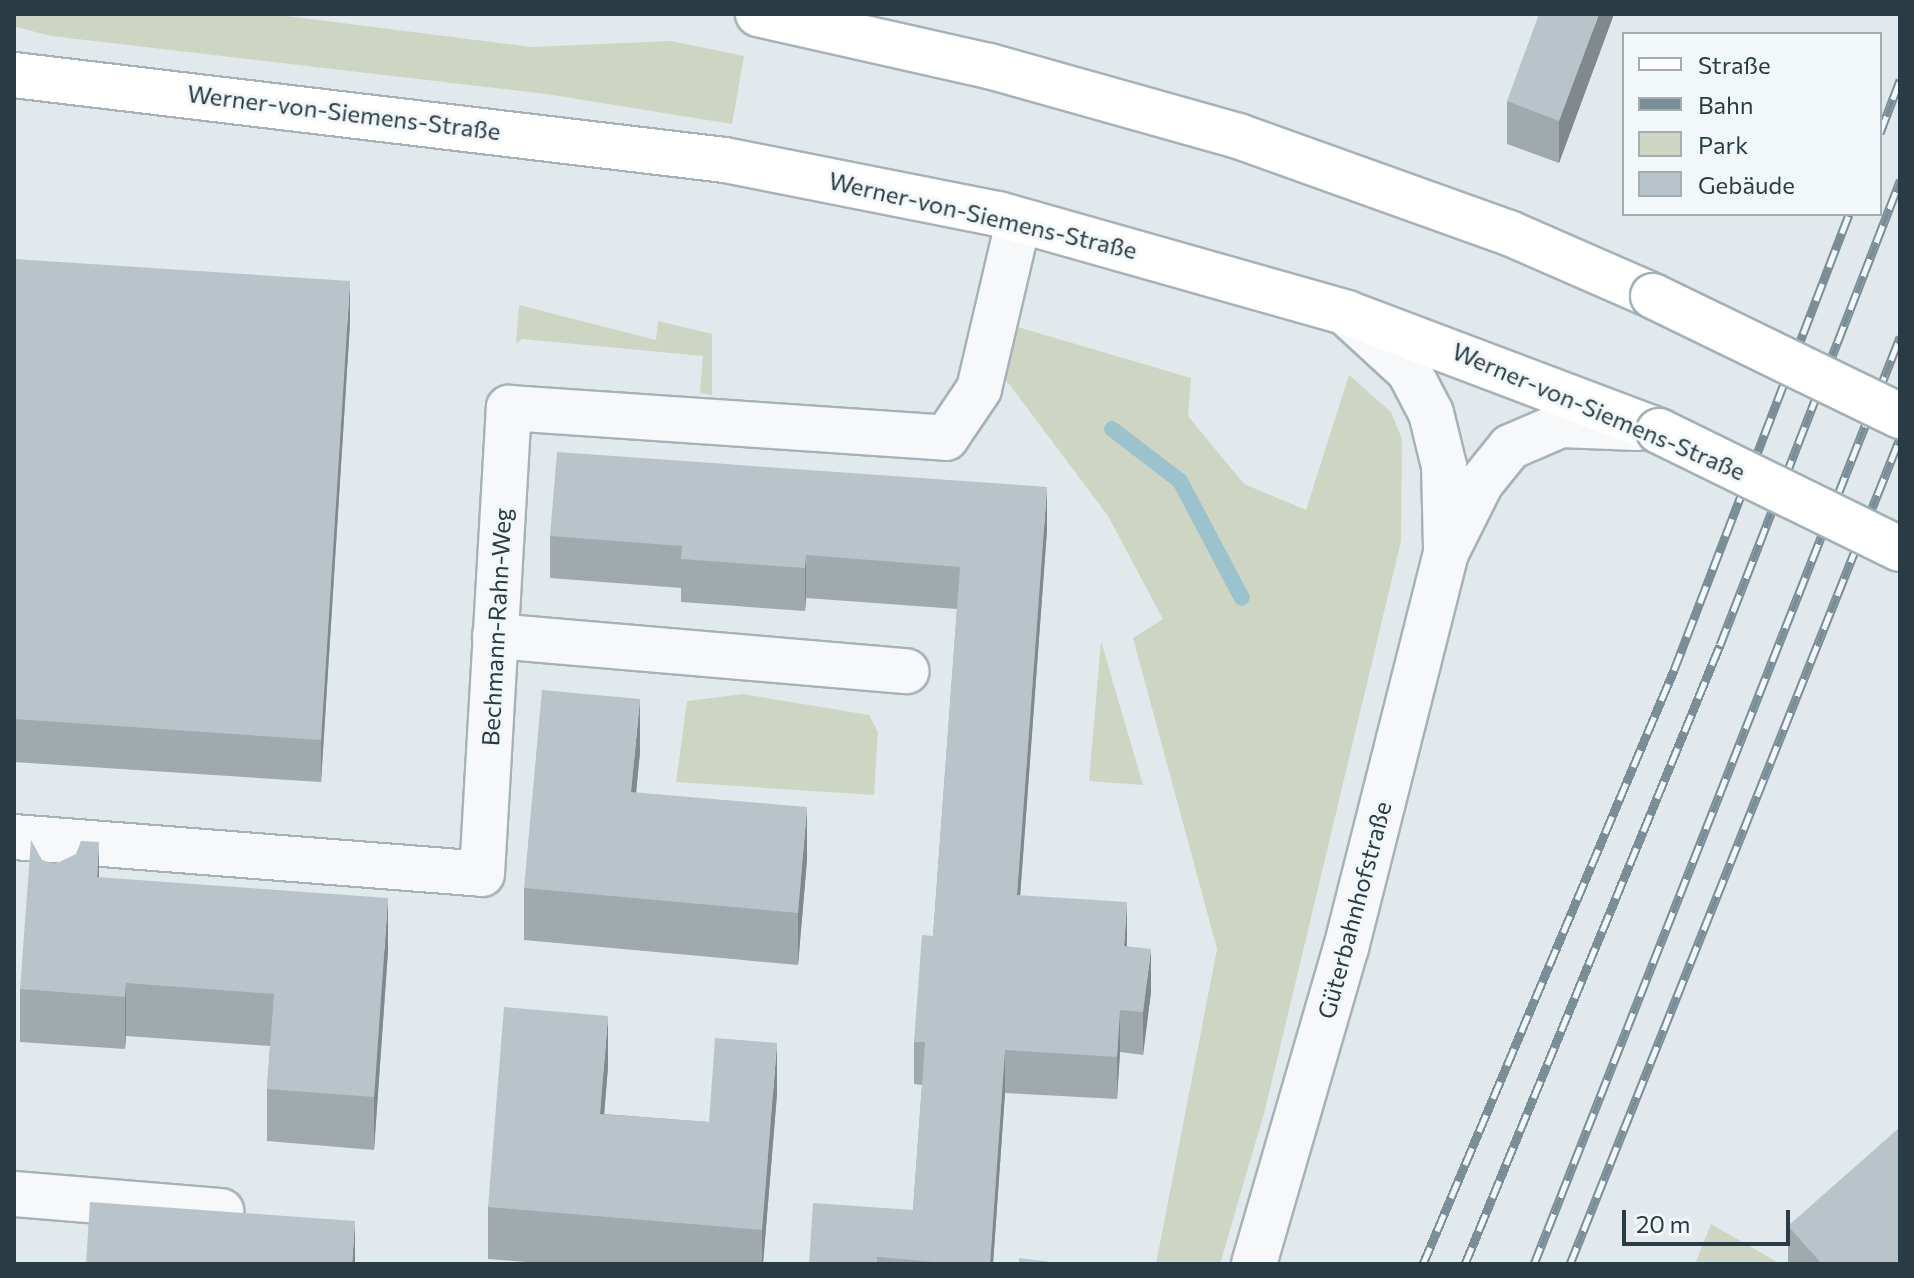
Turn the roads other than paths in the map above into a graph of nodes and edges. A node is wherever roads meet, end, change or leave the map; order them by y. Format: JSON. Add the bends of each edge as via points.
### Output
{"nodes":[{"id":1,"x":758,"y":14,"type":"edge"},
{"id":2,"x":14,"y":75,"type":"edge"},
{"id":3,"x":1015,"y":236,"type":"dead end"},
{"id":4,"x":1347,"y":313,"type":"junction"},
{"id":5,"x":1900,"y":416,"type":"edge"},
{"id":6,"x":1659,"y":431,"type":"junction"},
{"id":7,"x":1900,"y":549,"type":"edge"},
{"id":8,"x":1446,"y":553,"type":"junction"},
{"id":9,"x":495,"y":636,"type":"junction"},
{"id":10,"x":907,"y":671,"type":"dead end"},
{"id":11,"x":14,"y":837,"type":"edge"},
{"id":12,"x":14,"y":1194,"type":"edge"},
{"id":13,"x":221,"y":1211,"type":"edge"},
{"id":14,"x":1254,"y":1264,"type":"edge"}],
"edges":[{"from":1,"to":5,"type":"main road","bridge":true,"via":[[989,66],[1363,179],[1653,296]]},
{"from":2,"to":4,"type":"main road","name":"Werner-von-Siemens-Straße","via":[[725,160],[998,214]]},
{"from":3,"to":9,"type":"street","name":"Bechmann-Rahn-Weg","via":[[979,389],[946,438],[509,408]]},
{"from":4,"to":6,"type":"main road","name":"Werner-von-Siemens-Straße"},
{"from":4,"to":8,"type":"street","name":"Güterbahnhofstraße","via":[[1409,371],[1431,413],[1444,466]]},
{"from":6,"to":7,"type":"main road","name":"Werner-von-Siemens-Straße","bridge":true},
{"from":6,"to":8,"type":"street","name":"Güterbahnhofstraße","via":[[1603,423],[1534,433],[1495,462]]},
{"from":8,"to":14,"type":"street","name":"Güterbahnhofstraße","via":[[1346,948]]},
{"from":9,"to":10,"type":"street"},
{"from":9,"to":11,"type":"street","name":"Bechmann-Rahn-Weg","via":[[482,874],[58,860]]},
{"from":12,"to":13,"type":"street"}]}
